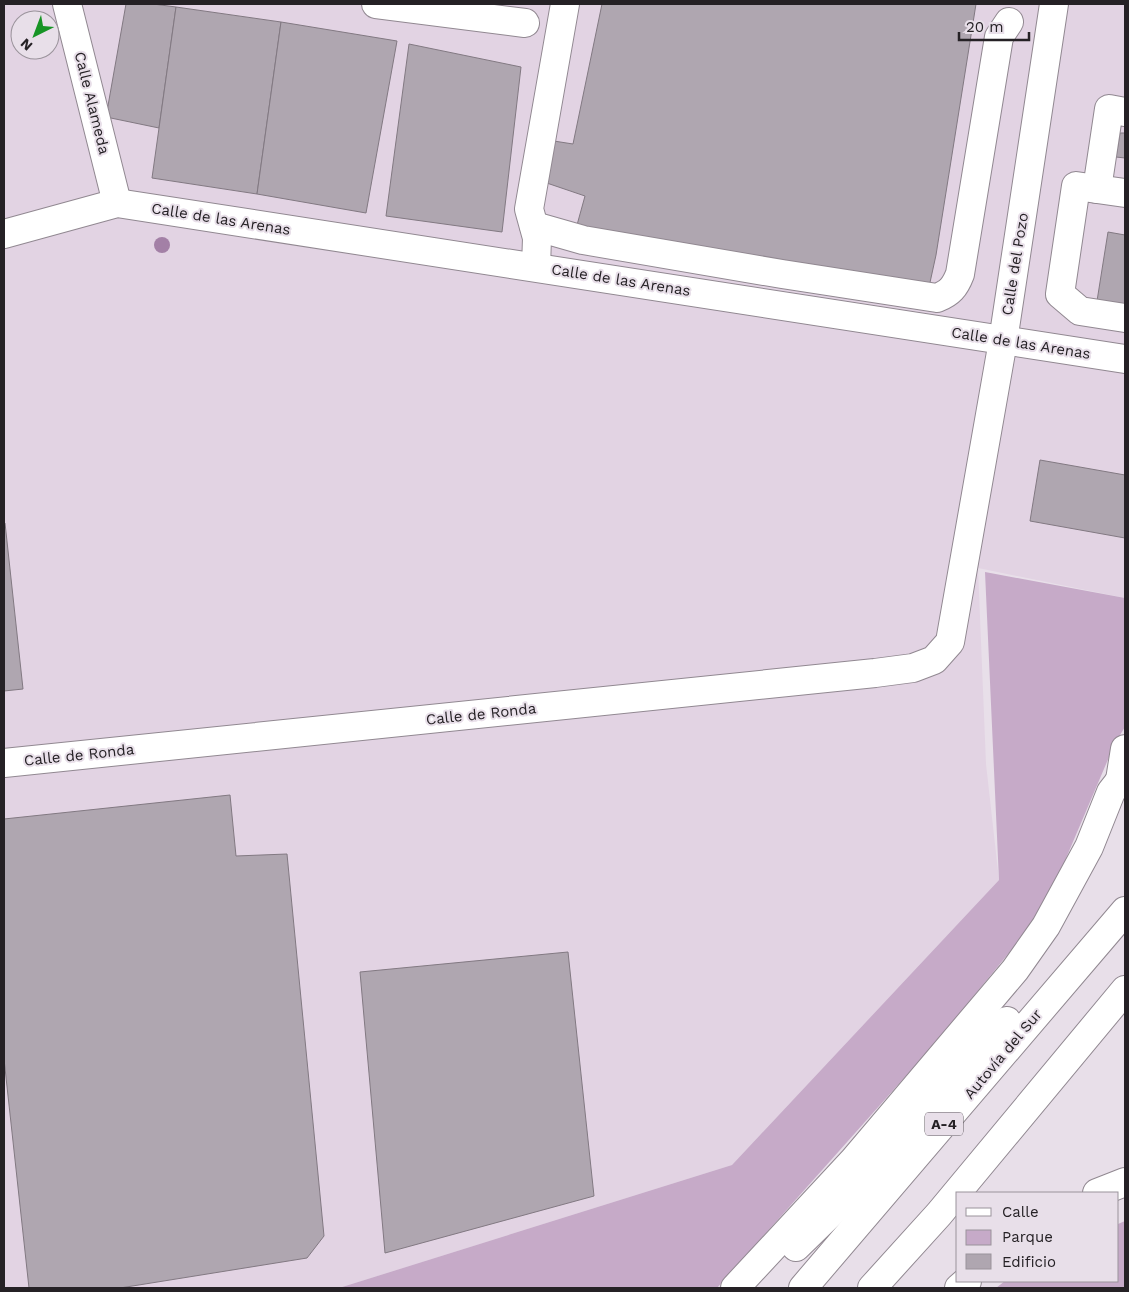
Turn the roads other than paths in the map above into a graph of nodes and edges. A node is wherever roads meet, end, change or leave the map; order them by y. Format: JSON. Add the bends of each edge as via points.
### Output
{"nodes":[{"id":1,"x":67,"y":4,"type":"edge"},
{"id":2,"x":376,"y":4,"type":"edge"},
{"id":3,"x":565,"y":4,"type":"edge"},
{"id":4,"x":1011,"y":13,"type":"edge"},
{"id":5,"x":1052,"y":14,"type":"edge"},
{"id":6,"x":525,"y":23,"type":"dead end"},
{"id":7,"x":1125,"y":112,"type":"edge"},
{"id":8,"x":1097,"y":189,"type":"junction"},
{"id":9,"x":1125,"y":193,"type":"edge"},
{"id":10,"x":117,"y":203,"type":"junction"},
{"id":11,"x":534,"y":226,"type":"junction"},
{"id":12,"x":4,"y":234,"type":"edge"},
{"id":13,"x":536,"y":267,"type":"junction"},
{"id":14,"x":1080,"y":311,"type":"junction"},
{"id":15,"x":1125,"y":318,"type":"edge"},
{"id":16,"x":1003,"y":341,"type":"junction"},
{"id":17,"x":1073,"y":351,"type":"junction"},
{"id":18,"x":1125,"y":359,"type":"edge"},
{"id":19,"x":950,"y":642,"type":"joint"},
{"id":20,"x":1125,"y":749,"type":"edge"},
{"id":21,"x":4,"y":763,"type":"edge"},
{"id":22,"x":1122,"y":777,"type":"edge"},
{"id":23,"x":1125,"y":911,"type":"edge"},
{"id":24,"x":1084,"y":959,"type":"junction"},
{"id":25,"x":1125,"y":990,"type":"edge"},
{"id":26,"x":1125,"y":1182,"type":"edge"},
{"id":27,"x":957,"y":1192,"type":"edge"},
{"id":28,"x":1100,"y":1192,"type":"edge"},
{"id":29,"x":956,"y":1194,"type":"edge"},
{"id":30,"x":735,"y":1288,"type":"edge"},
{"id":31,"x":754,"y":1288,"type":"edge"},
{"id":32,"x":803,"y":1288,"type":"edge"},
{"id":33,"x":872,"y":1288,"type":"edge"}],
"edges":[{"from":1,"to":10,"type":"main road","name":"Calle Alameda"},
{"from":2,"to":6,"type":"main road"},
{"from":3,"to":11,"type":"main road","via":[[529,209]]},
{"from":4,"to":5,"type":"main road"},
{"from":4,"to":11,"type":"main road","via":[[999,37],[960,274],[948,294],[937,298],[782,274],[583,240]]},
{"from":5,"to":16,"type":"main road","name":"Calle del Pozo"},
{"from":7,"to":8,"type":"main road","via":[[1109,110]]},
{"from":8,"to":9,"type":"main road"},
{"from":8,"to":14,"type":"main road","via":[[1076,186],[1060,294]]},
{"from":10,"to":12,"type":"main road"},
{"from":10,"to":13,"type":"main road","name":"Calle de las Arenas"},
{"from":11,"to":13,"type":"main road"},
{"from":13,"to":16,"type":"main road","name":"Calle de las Arenas"},
{"from":14,"to":15,"type":"main road"},
{"from":14,"to":17,"type":"main road"},
{"from":16,"to":17,"type":"main road","name":"Calle de las Arenas"},
{"from":16,"to":19,"type":"main road","name":"Calle del Pozo"},
{"from":17,"to":18,"type":"main road","name":"Calle de las Arenas"},
{"from":19,"to":21,"type":"main road","name":"Calle de Ronda","via":[[934,660],[914,668],[875,673]]},
{"from":20,"to":22,"type":"main road"},
{"from":22,"to":30,"type":"main road","via":[[1111,792],[1089,847],[1046,926],[1015,970],[854,1160]]},
{"from":23,"to":24,"type":"main road","name":"Autovía del Sur","number":"A-4"},
{"from":24,"to":31,"type":"main road","via":[[1011,1017],[875,1170]]},
{"from":24,"to":32,"type":"main road","name":"Autovía del Sur","number":"A-4"},
{"from":25,"to":27,"type":"main road"},
{"from":26,"to":28,"type":"main road"},
{"from":29,"to":33,"type":"main road"}]}
